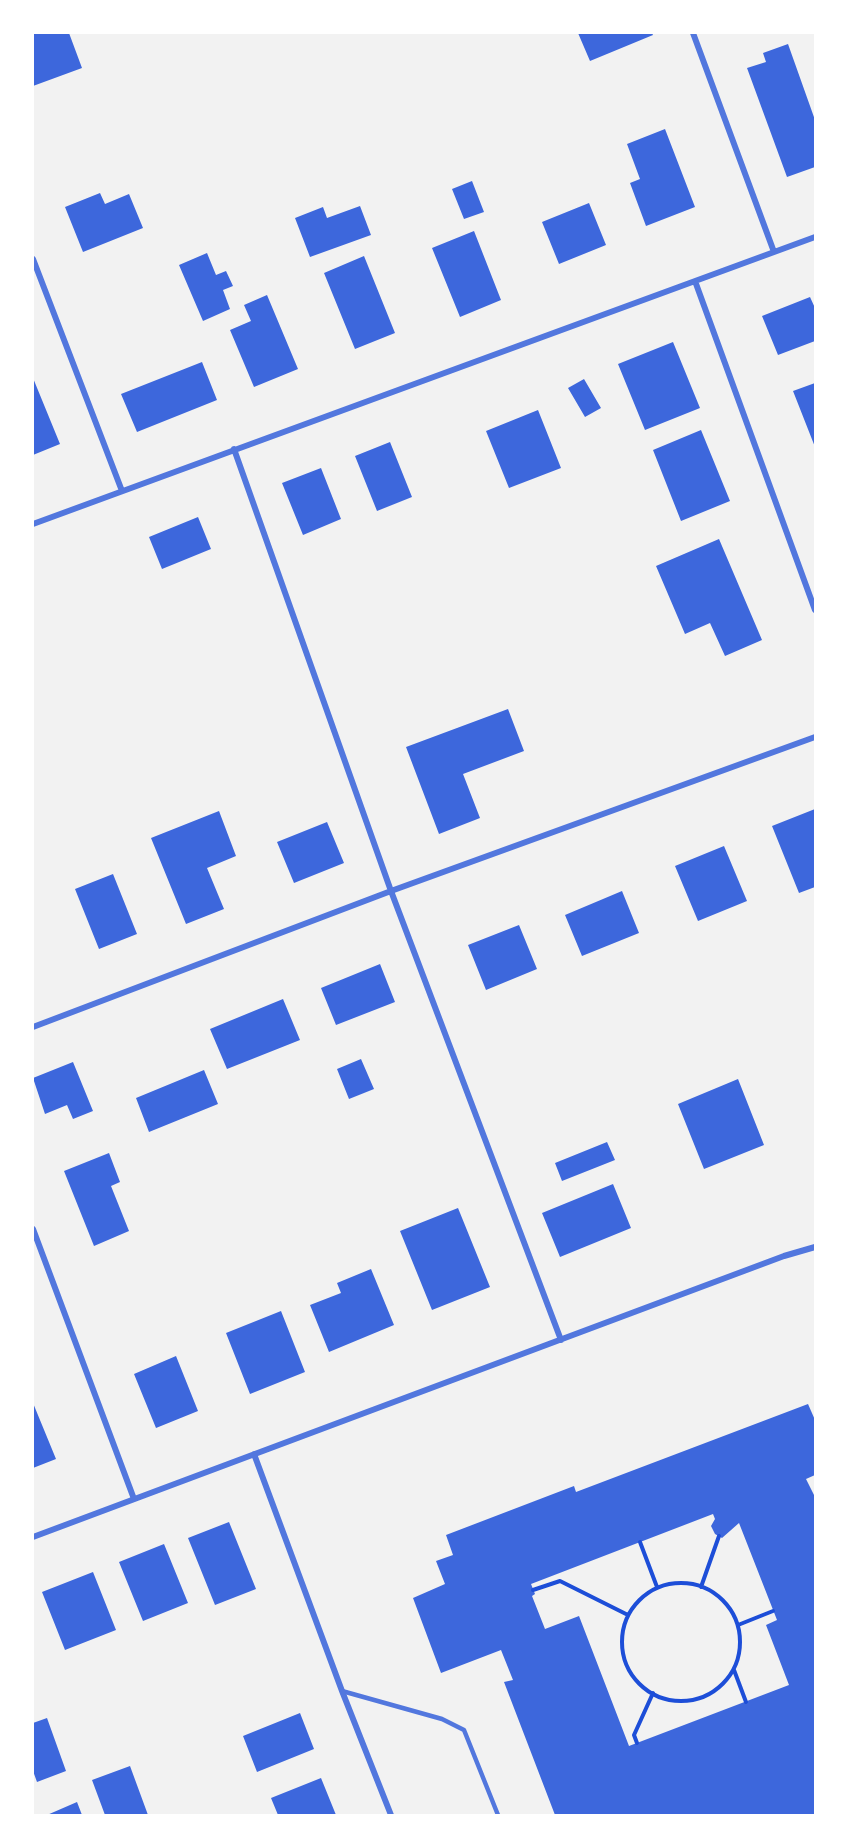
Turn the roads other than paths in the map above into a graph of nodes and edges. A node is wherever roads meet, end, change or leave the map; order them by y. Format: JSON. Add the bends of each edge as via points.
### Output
{"nodes":[{"id":1,"x":693,"y":33,"type":"edge"},
{"id":2,"x":815,"y":237,"type":"edge"},
{"id":3,"x":774,"y":252,"type":"junction"},
{"id":4,"x":33,"y":259,"type":"edge"},
{"id":5,"x":695,"y":281,"type":"junction"},
{"id":6,"x":234,"y":449,"type":"junction"},
{"id":7,"x":122,"y":491,"type":"junction"},
{"id":8,"x":33,"y":524,"type":"edge"},
{"id":9,"x":815,"y":610,"type":"edge"},
{"id":10,"x":815,"y":737,"type":"edge"},
{"id":11,"x":391,"y":891,"type":"junction"},
{"id":12,"x":33,"y":1027,"type":"edge"},
{"id":13,"x":33,"y":1228,"type":"edge"},
{"id":14,"x":815,"y":1247,"type":"edge"},
{"id":15,"x":561,"y":1340,"type":"junction"},
{"id":16,"x":254,"y":1454,"type":"junction"},
{"id":17,"x":134,"y":1499,"type":"junction"},
{"id":18,"x":33,"y":1538,"type":"edge"},
{"id":19,"x":342,"y":1691,"type":"junction"},
{"id":20,"x":391,"y":1815,"type":"edge"},
{"id":21,"x":498,"y":1815,"type":"edge"}],
"edges":[{"from":1,"to":3,"type":"street"},
{"from":2,"to":3,"type":"street"},
{"from":3,"to":5,"type":"street"},
{"from":4,"to":7,"type":"street"},
{"from":5,"to":6,"type":"street"},
{"from":5,"to":9,"type":"street"},
{"from":6,"to":7,"type":"street"},
{"from":6,"to":11,"type":"street"},
{"from":7,"to":8,"type":"street"},
{"from":10,"to":11,"type":"street"},
{"from":11,"to":12,"type":"street"},
{"from":11,"to":15,"type":"street"},
{"from":13,"to":17,"type":"street"},
{"from":14,"to":15,"type":"street"},
{"from":15,"to":16,"type":"street"},
{"from":16,"to":17,"type":"street"},
{"from":16,"to":19,"type":"street"},
{"from":17,"to":18,"type":"street"},
{"from":19,"to":20,"type":"street"},
{"from":19,"to":21,"type":"lane","via":[[442,1719],[464,1730]]}]}
